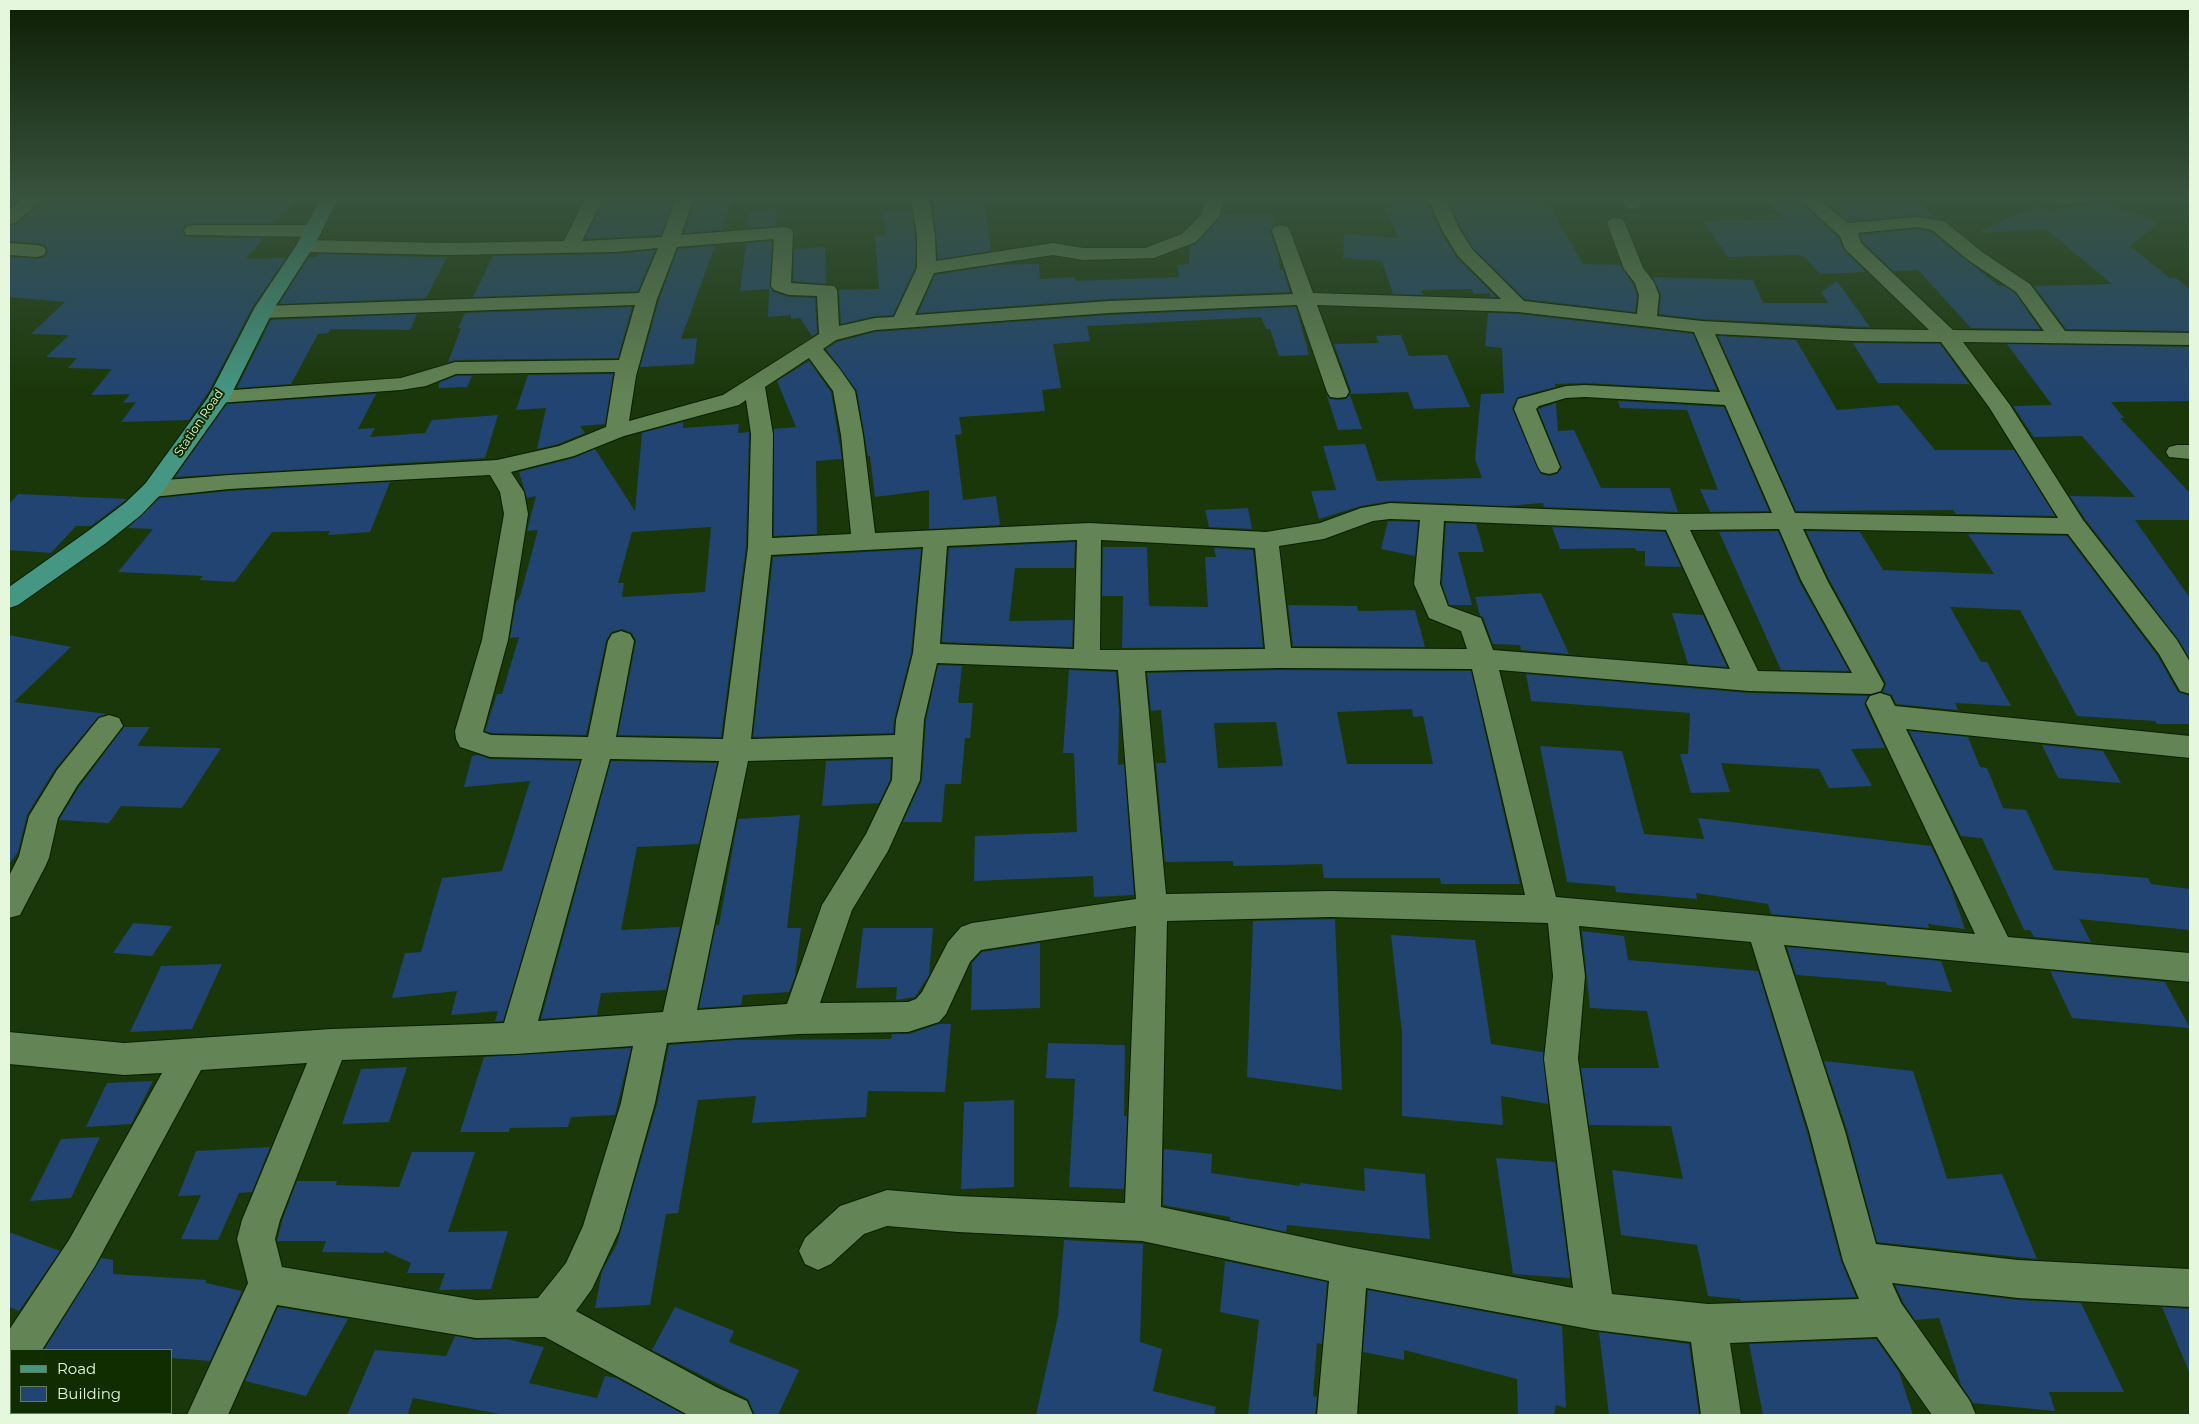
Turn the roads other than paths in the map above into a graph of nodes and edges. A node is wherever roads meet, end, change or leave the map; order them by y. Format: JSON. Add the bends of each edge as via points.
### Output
{"nodes":[{"id":1,"x":294,"y":263,"type":"edge"},
{"id":2,"x":661,"y":263,"type":"edge"},
{"id":3,"x":782,"y":263,"type":"edge"},
{"id":4,"x":927,"y":263,"type":"edge"},
{"id":5,"x":957,"y":263,"type":"edge"},
{"id":6,"x":1292,"y":263,"type":"edge"},
{"id":7,"x":1476,"y":263,"type":"edge"},
{"id":8,"x":1632,"y":263,"type":"edge"},
{"id":9,"x":1871,"y":263,"type":"edge"},
{"id":10,"x":1985,"y":263,"type":"edge"},
{"id":11,"x":927,"y":268,"type":"junction"},
{"id":12,"x":647,"y":299,"type":"junction"},
{"id":13,"x":1304,"y":299,"type":"junction"},
{"id":14,"x":1518,"y":306,"type":"junction"},
{"id":15,"x":263,"y":312,"type":"junction"},
{"id":16,"x":1646,"y":321,"type":"junction"},
{"id":17,"x":901,"y":323,"type":"junction"},
{"id":18,"x":1702,"y":327,"type":"junction"},
{"id":19,"x":829,"y":336,"type":"junction"},
{"id":20,"x":1946,"y":336,"type":"junction"},
{"id":21,"x":2059,"y":338,"type":"junction"},
{"id":22,"x":2190,"y":340,"type":"edge"},
{"id":23,"x":810,"y":347,"type":"junction"},
{"id":24,"x":628,"y":366,"type":"junction"},
{"id":25,"x":754,"y":386,"type":"junction"},
{"id":26,"x":1338,"y":392,"type":"dead end"},
{"id":27,"x":219,"y":397,"type":"junction"},
{"id":28,"x":1732,"y":399,"type":"junction"},
{"id":29,"x":616,"y":431,"type":"junction"},
{"id":30,"x":497,"y":467,"type":"junction"},
{"id":31,"x":1549,"y":467,"type":"dead end"},
{"id":32,"x":153,"y":489,"type":"junction"},
{"id":33,"x":1433,"y":513,"type":"junction"},
{"id":34,"x":1787,"y":521,"type":"junction"},
{"id":35,"x":1674,"y":522,"type":"junction"},
{"id":36,"x":2075,"y":526,"type":"junction"},
{"id":37,"x":1089,"y":531,"type":"junction"},
{"id":38,"x":936,"y":538,"type":"junction"},
{"id":39,"x":1266,"y":540,"type":"junction"},
{"id":40,"x":864,"y":542,"type":"junction"},
{"id":41,"x":760,"y":547,"type":"junction"},
{"id":42,"x":10,"y":597,"type":"edge"},
{"id":43,"x":621,"y":641,"type":"dead end"},
{"id":44,"x":926,"y":653,"type":"junction"},
{"id":45,"x":1087,"y":658,"type":"junction"},
{"id":46,"x":1279,"y":658,"type":"junction"},
{"id":47,"x":1482,"y":659,"type":"junction"},
{"id":48,"x":1131,"y":661,"type":"junction"},
{"id":49,"x":1749,"y":680,"type":"junction"},
{"id":50,"x":1871,"y":684,"type":"junction"},
{"id":51,"x":2190,"y":684,"type":"edge"},
{"id":52,"x":1886,"y":716,"type":"junction"},
{"id":53,"x":109,"y":726,"type":"dead end"},
{"id":54,"x":600,"y":746,"type":"junction"},
{"id":55,"x":909,"y":746,"type":"junction"},
{"id":56,"x":2190,"y":748,"type":"edge"},
{"id":57,"x":736,"y":750,"type":"junction"},
{"id":58,"x":9,"y":905,"type":"edge"},
{"id":59,"x":1553,"y":909,"type":"junction"},
{"id":60,"x":1152,"y":910,"type":"junction"},
{"id":61,"x":1763,"y":929,"type":"junction"},
{"id":62,"x":1998,"y":950,"type":"junction"},
{"id":63,"x":2190,"y":968,"type":"edge"},
{"id":64,"x":798,"y":1019,"type":"junction"},
{"id":65,"x":665,"y":1026,"type":"junction"},
{"id":66,"x":516,"y":1038,"type":"junction"},
{"id":67,"x":331,"y":1046,"type":"junction"},
{"id":68,"x":9,"y":1048,"type":"edge"},
{"id":69,"x":191,"y":1054,"type":"junction"},
{"id":70,"x":1142,"y":1222,"type":"junction"},
{"id":71,"x":818,"y":1251,"type":"dead end"},
{"id":72,"x":1862,"y":1261,"type":"junction"},
{"id":73,"x":1349,"y":1266,"type":"junction"},
{"id":74,"x":267,"y":1284,"type":"junction"},
{"id":75,"x":2190,"y":1288,"type":"edge"},
{"id":76,"x":1596,"y":1311,"type":"junction"},
{"id":77,"x":548,"y":1316,"type":"junction"},
{"id":78,"x":1887,"y":1317,"type":"junction"},
{"id":79,"x":1708,"y":1324,"type":"junction"},
{"id":80,"x":20,"y":1349,"type":"edge"},
{"id":81,"x":207,"y":1415,"type":"edge"},
{"id":82,"x":733,"y":1415,"type":"edge"},
{"id":83,"x":1337,"y":1415,"type":"edge"},
{"id":84,"x":1722,"y":1415,"type":"edge"},
{"id":85,"x":1956,"y":1415,"type":"edge"}],
"edges":[{"from":1,"to":15,"type":"main road","name":"Station Road"},
{"from":2,"to":12,"type":"street"},
{"from":3,"to":19,"type":"street","via":[[781,286],[827,290]]},
{"from":4,"to":11,"type":"street"},
{"from":5,"to":11,"type":"street"},
{"from":6,"to":13,"type":"street"},
{"from":7,"to":14,"type":"street"},
{"from":8,"to":16,"type":"street","via":[[1648,295]]},
{"from":9,"to":20,"type":"street"},
{"from":10,"to":21,"type":"street","via":[[2023,288]]},
{"from":11,"to":17,"type":"street"},
{"from":12,"to":15,"type":"street"},
{"from":12,"to":24,"type":"street"},
{"from":13,"to":14,"type":"street"},
{"from":13,"to":17,"type":"street","via":[[1109,307]]},
{"from":13,"to":26,"type":"street"},
{"from":14,"to":16,"type":"street"},
{"from":15,"to":27,"type":"main road","name":"Station Road"},
{"from":16,"to":18,"type":"street"},
{"from":17,"to":19,"type":"street","via":[[875,324]]},
{"from":18,"to":20,"type":"street","via":[[1854,336]]},
{"from":18,"to":28,"type":"street"},
{"from":19,"to":23,"type":"street"},
{"from":20,"to":21,"type":"street"},
{"from":20,"to":36,"type":"street","via":[[1999,405]]},
{"from":21,"to":22,"type":"street"},
{"from":23,"to":25,"type":"street"},
{"from":23,"to":40,"type":"street","via":[[844,391]]},
{"from":24,"to":27,"type":"street","via":[[455,368],[418,382]]},
{"from":24,"to":29,"type":"street"},
{"from":25,"to":29,"type":"street","via":[[731,400]]},
{"from":25,"to":41,"type":"street","via":[[762,434]]},
{"from":27,"to":32,"type":"main road","name":"Station Road"},
{"from":28,"to":31,"type":"street","via":[[1579,391],[1531,401],[1525,409]]},
{"from":28,"to":34,"type":"street"},
{"from":29,"to":30,"type":"street","via":[[566,451]]},
{"from":30,"to":32,"type":"street"},
{"from":30,"to":54,"type":"street","via":[[512,492],[516,514],[494,640],[469,731],[470,739],[490,746]]},
{"from":32,"to":42,"type":"main road","name":"Station Road","via":[[98,537]]},
{"from":33,"to":35,"type":"street"},
{"from":33,"to":39,"type":"street","via":[[1390,511],[1370,514],[1324,531]]},
{"from":33,"to":47,"type":"street","via":[[1427,584],[1438,612],[1472,625]]},
{"from":34,"to":35,"type":"street"},
{"from":34,"to":36,"type":"street"},
{"from":34,"to":50,"type":"street","via":[[1814,580]]},
{"from":35,"to":49,"type":"street"},
{"from":36,"to":51,"type":"street","via":[[2168,647]]},
{"from":37,"to":38,"type":"street"},
{"from":37,"to":39,"type":"street"},
{"from":37,"to":45,"type":"street"},
{"from":38,"to":40,"type":"street"},
{"from":38,"to":44,"type":"street"},
{"from":39,"to":46,"type":"street"},
{"from":40,"to":41,"type":"street"},
{"from":41,"to":57,"type":"street"},
{"from":43,"to":54,"type":"street"},
{"from":44,"to":45,"type":"street"},
{"from":44,"to":55,"type":"street","via":[[910,720]]},
{"from":45,"to":48,"type":"street"},
{"from":46,"to":47,"type":"street"},
{"from":46,"to":48,"type":"street"},
{"from":47,"to":49,"type":"street"},
{"from":47,"to":59,"type":"street"},
{"from":48,"to":60,"type":"street"},
{"from":49,"to":50,"type":"street"},
{"from":50,"to":52,"type":"street"},
{"from":52,"to":56,"type":"street"},
{"from":52,"to":62,"type":"street"},
{"from":53,"to":58,"type":"street","via":[[67,778],[44,816],[34,858]]},
{"from":54,"to":57,"type":"street"},
{"from":54,"to":66,"type":"street"},
{"from":55,"to":57,"type":"street"},
{"from":55,"to":64,"type":"street","via":[[906,780],[900,797],[838,905]]},
{"from":57,"to":65,"type":"street"},
{"from":59,"to":60,"type":"street","via":[[1331,904],[1177,906]]},
{"from":59,"to":61,"type":"street"},
{"from":59,"to":76,"type":"street","via":[[1568,976],[1561,1059]]},
{"from":60,"to":64,"type":"street","via":[[972,937],[959,952],[934,1003],[919,1014],[908,1017]]},
{"from":60,"to":70,"type":"street"},
{"from":61,"to":62,"type":"street"},
{"from":61,"to":72,"type":"street","via":[[1827,1131]]},
{"from":62,"to":63,"type":"street"},
{"from":64,"to":65,"type":"street"},
{"from":65,"to":66,"type":"street"},
{"from":65,"to":77,"type":"street","via":[[600,1231],[579,1276]]},
{"from":66,"to":67,"type":"street"},
{"from":67,"to":69,"type":"street"},
{"from":67,"to":74,"type":"street","via":[[259,1226],[256,1239]]},
{"from":68,"to":69,"type":"street","via":[[124,1059]]},
{"from":69,"to":80,"type":"street","via":[[82,1253]]},
{"from":70,"to":71,"type":"street","via":[[887,1208],[853,1219]]},
{"from":70,"to":73,"type":"street"},
{"from":72,"to":75,"type":"street","via":[[2018,1279]]},
{"from":72,"to":78,"type":"street"},
{"from":73,"to":76,"type":"street"},
{"from":73,"to":83,"type":"street"},
{"from":74,"to":77,"type":"street","via":[[476,1319]]},
{"from":74,"to":81,"type":"street"},
{"from":76,"to":79,"type":"street"},
{"from":77,"to":82,"type":"street"},
{"from":78,"to":79,"type":"street"},
{"from":78,"to":85,"type":"street"},
{"from":79,"to":84,"type":"street"}]}
